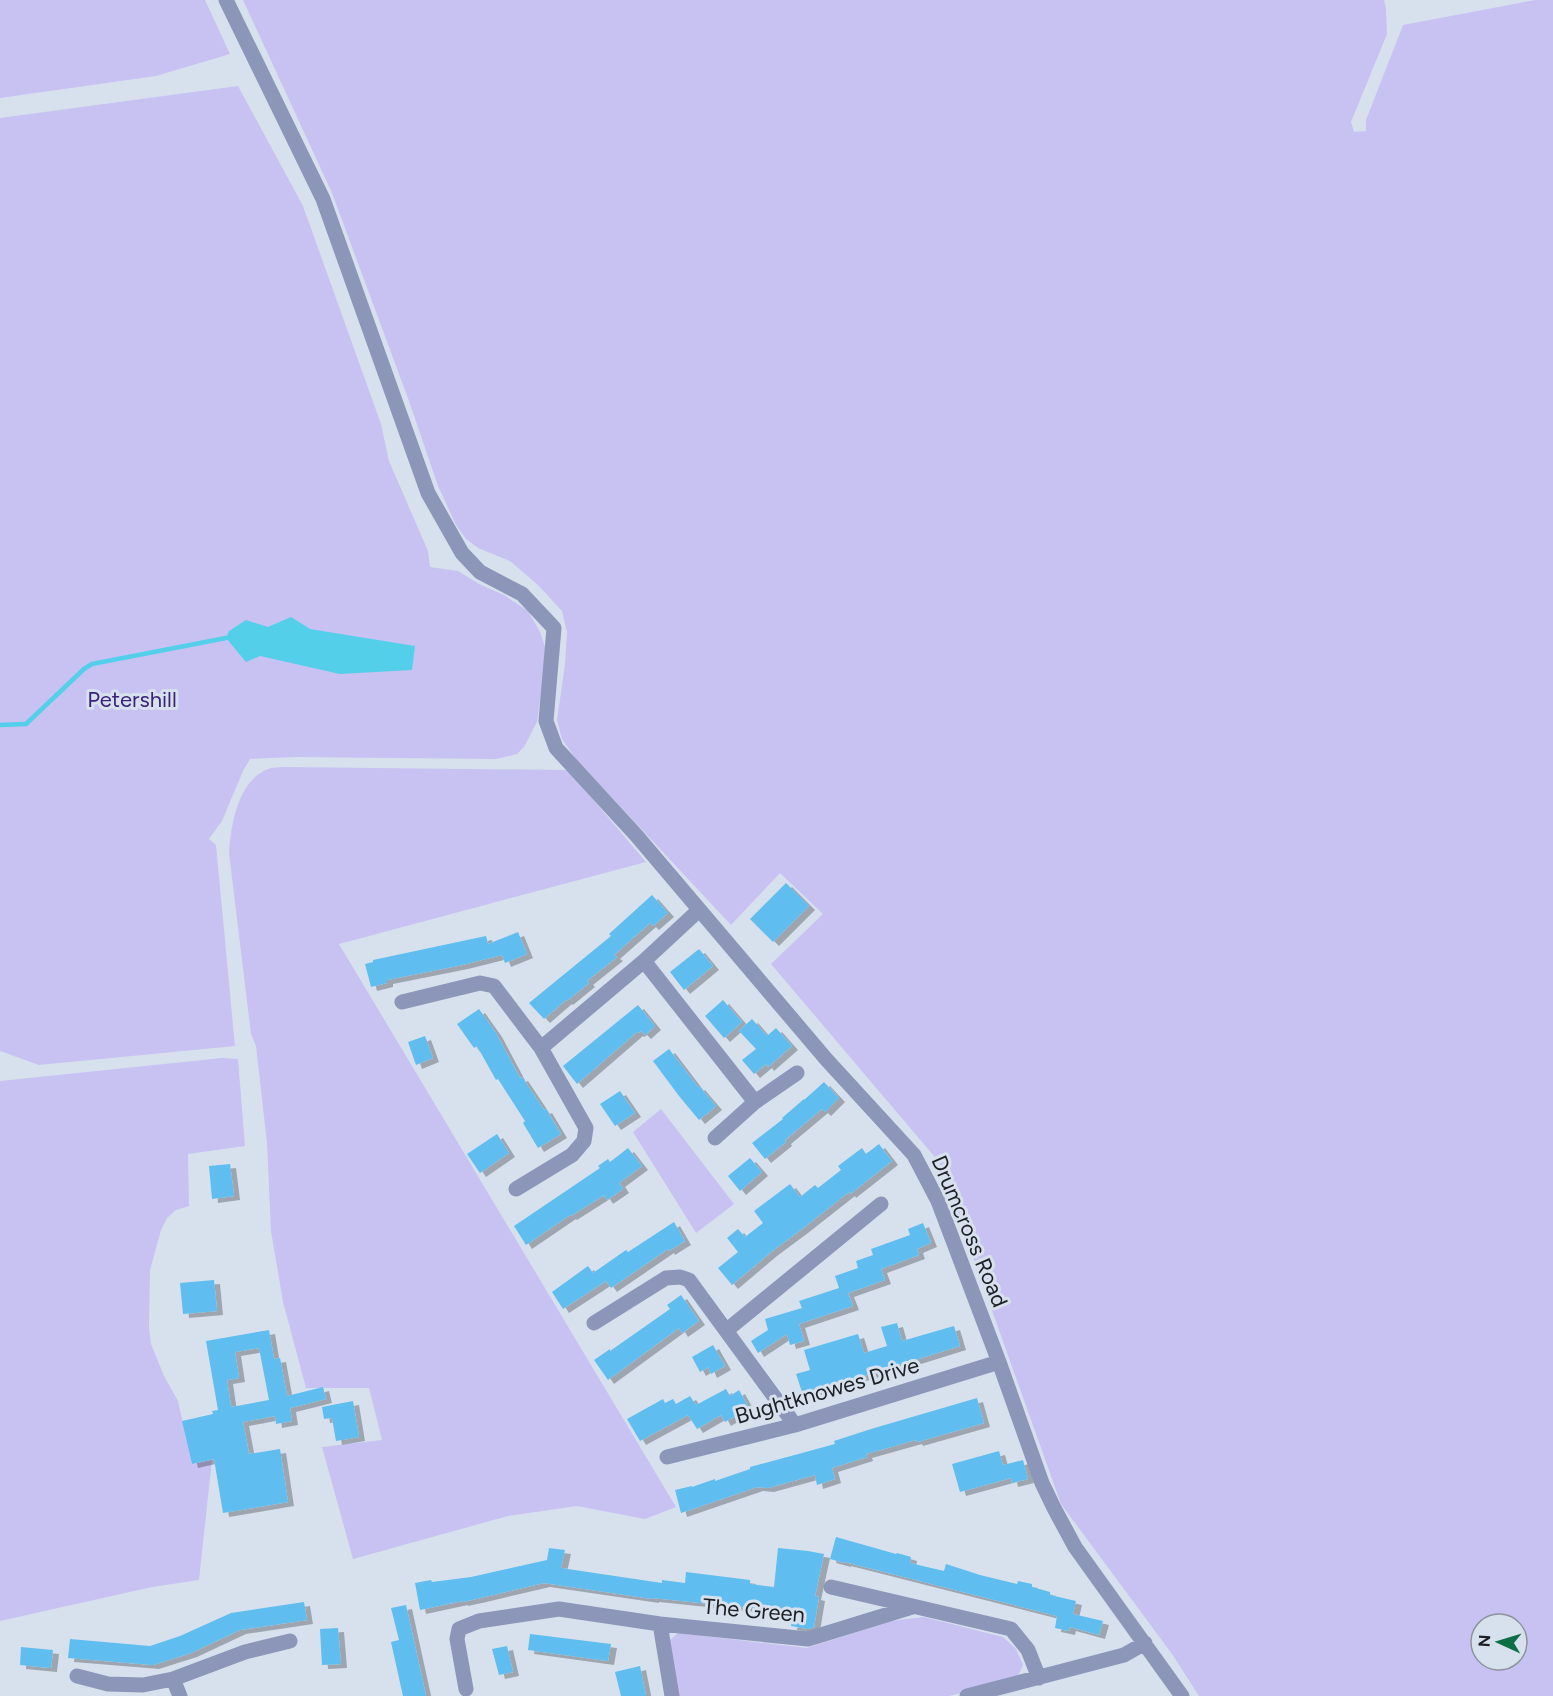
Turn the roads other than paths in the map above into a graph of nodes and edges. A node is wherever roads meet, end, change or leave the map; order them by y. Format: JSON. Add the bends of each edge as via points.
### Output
{"nodes":[{"id":1,"x":226,"y":0,"type":"edge"},
{"id":2,"x":699,"y":910,"type":"junction"},
{"id":3,"x":644,"y":961,"type":"junction"},
{"id":4,"x":402,"y":1002,"type":"dead end"},
{"id":5,"x":541,"y":1048,"type":"junction"},
{"id":6,"x":797,"y":1073,"type":"dead end"},
{"id":7,"x":755,"y":1102,"type":"junction"},
{"id":8,"x":715,"y":1138,"type":"dead end"},
{"id":9,"x":516,"y":1189,"type":"dead end"},
{"id":10,"x":881,"y":1203,"type":"dead end"},
{"id":11,"x":594,"y":1323,"type":"dead end"},
{"id":12,"x":727,"y":1330,"type":"junction"},
{"id":13,"x":999,"y":1362,"type":"junction"},
{"id":14,"x":795,"y":1425,"type":"junction"},
{"id":15,"x":667,"y":1457,"type":"dead end"},
{"id":16,"x":831,"y":1587,"type":"dead end"},
{"id":17,"x":912,"y":1607,"type":"junction"},
{"id":18,"x":660,"y":1624,"type":"junction"},
{"id":19,"x":290,"y":1641,"type":"dead end"},
{"id":20,"x":1145,"y":1643,"type":"junction"},
{"id":21,"x":77,"y":1676,"type":"dead end"},
{"id":22,"x":1039,"y":1678,"type":"junction"},
{"id":23,"x":174,"y":1679,"type":"junction"},
{"id":24,"x":466,"y":1689,"type":"dead end"},
{"id":25,"x":180,"y":1696,"type":"edge"},
{"id":26,"x":672,"y":1696,"type":"edge"},
{"id":27,"x":966,"y":1696,"type":"edge"},
{"id":28,"x":1182,"y":1696,"type":"edge"}],
"edges":[{"from":1,"to":2,"type":"street","name":"Drumcross Road","via":[[323,200],[428,494],[462,553],[480,572],[522,594],[554,628],[546,721],[556,748],[636,834]]},
{"from":2,"to":3,"type":"street"},
{"from":2,"to":13,"type":"street","name":"Drumcross Road","via":[[914,1155],[938,1202]]},
{"from":3,"to":5,"type":"street"},
{"from":3,"to":7,"type":"street"},
{"from":4,"to":5,"type":"street","via":[[480,983],[494,986]]},
{"from":5,"to":9,"type":"street","via":[[586,1128],[584,1141],[572,1155]]},
{"from":6,"to":7,"type":"street"},
{"from":7,"to":8,"type":"street"},
{"from":10,"to":12,"type":"street"},
{"from":11,"to":12,"type":"street","via":[[666,1278],[680,1277],[689,1280]]},
{"from":12,"to":14,"type":"street"},
{"from":13,"to":14,"type":"street","name":"Bughtknowes Drive"},
{"from":13,"to":20,"type":"street","name":"Drumcross Road","via":[[1054,1508],[1075,1547]]},
{"from":14,"to":15,"type":"street","name":"Bughtknowes Drive"},
{"from":16,"to":17,"type":"street","name":"The Green"},
{"from":17,"to":18,"type":"street","name":"The Green","via":[[808,1639]]},
{"from":17,"to":22,"type":"street","name":"The Green","via":[[1011,1629],[1028,1650]]},
{"from":18,"to":24,"type":"street","name":"The Green","via":[[559,1609],[479,1621],[459,1629],[457,1639]]},
{"from":18,"to":26,"type":"street"},
{"from":19,"to":23,"type":"street","via":[[245,1652]]},
{"from":20,"to":22,"type":"street","via":[[1124,1655]]},
{"from":20,"to":28,"type":"street","name":"Drumcross Road"},
{"from":21,"to":23,"type":"street","via":[[108,1684],[143,1685]]},
{"from":22,"to":27,"type":"street"},
{"from":23,"to":25,"type":"street"}]}
